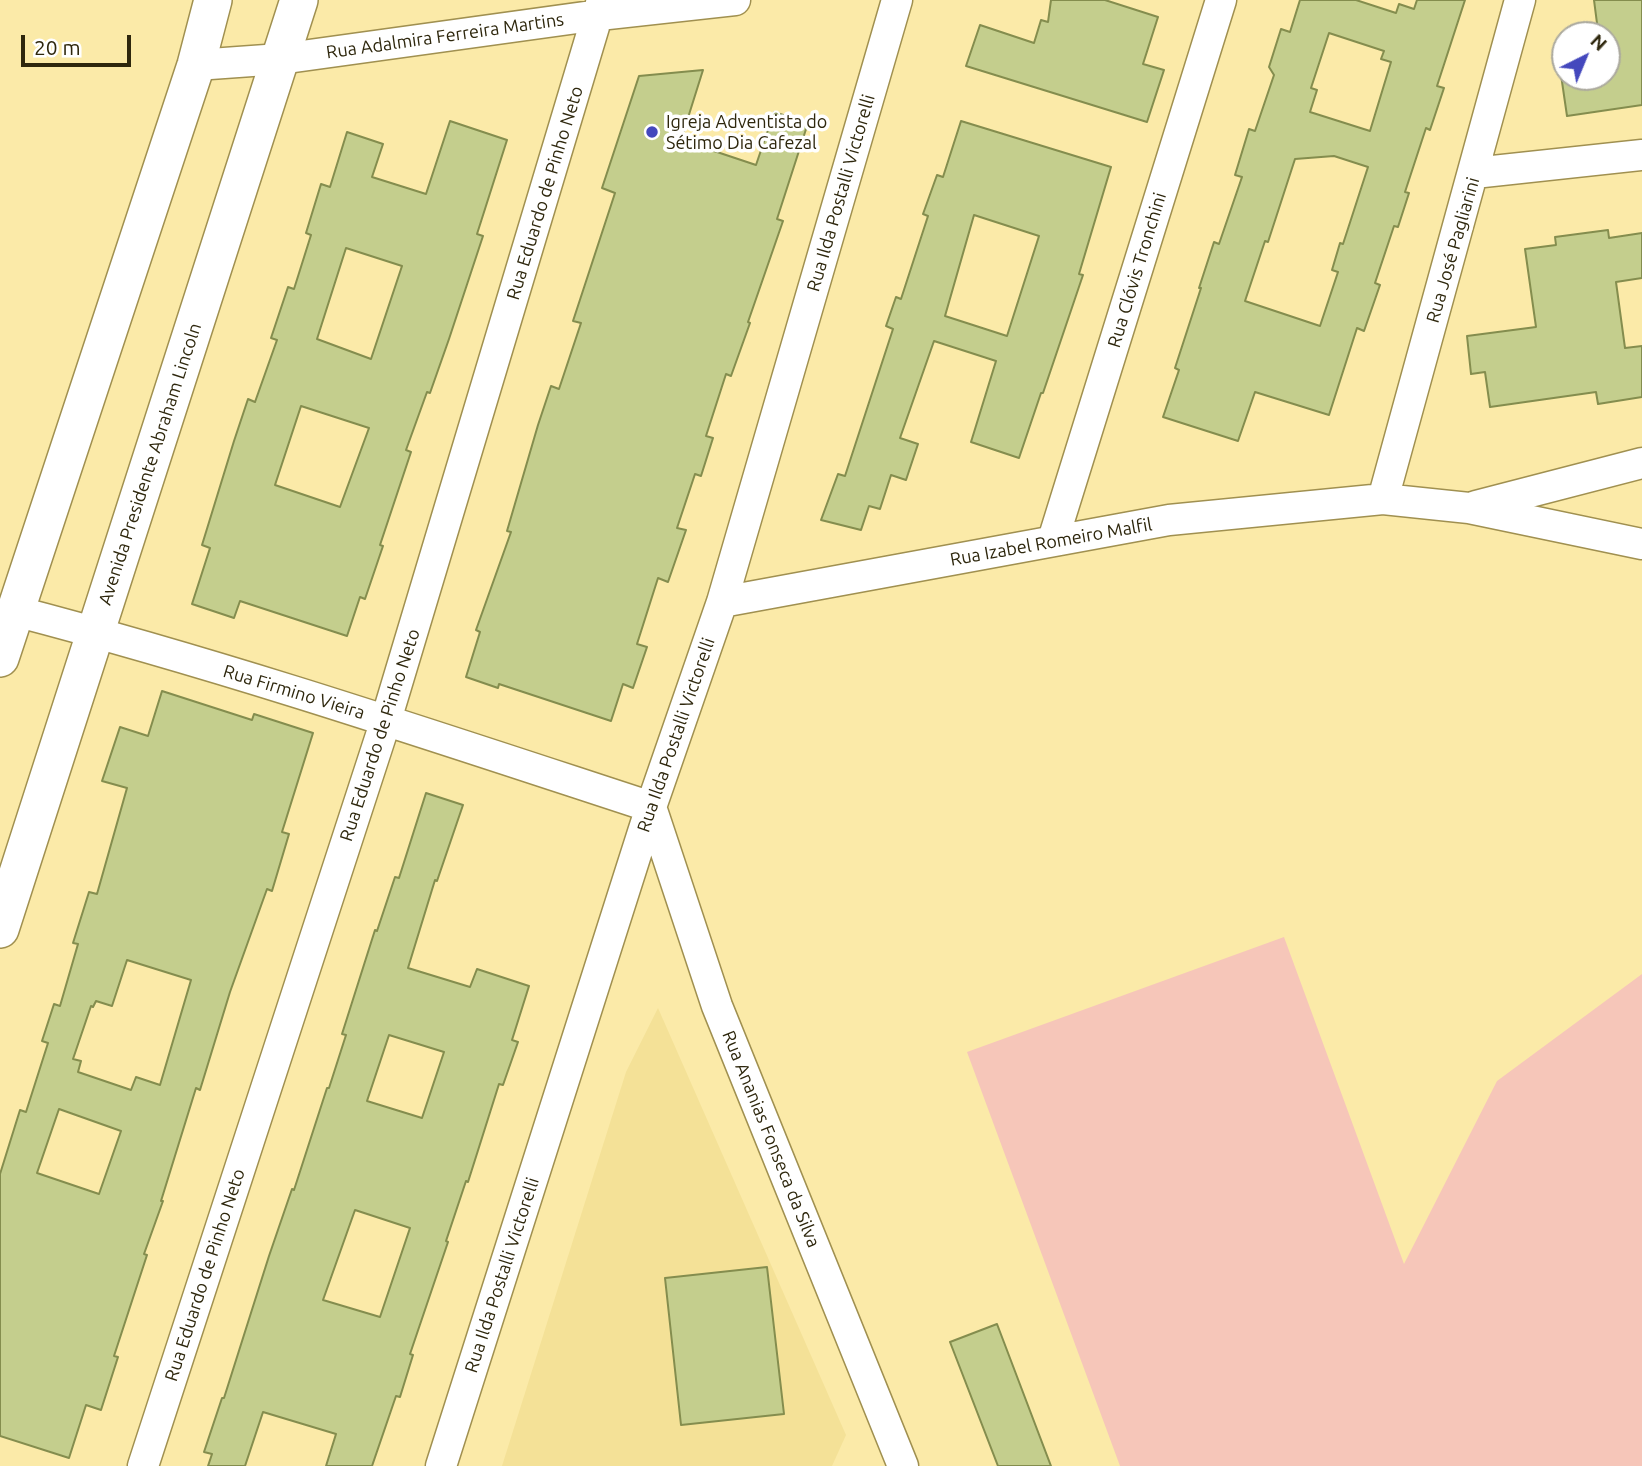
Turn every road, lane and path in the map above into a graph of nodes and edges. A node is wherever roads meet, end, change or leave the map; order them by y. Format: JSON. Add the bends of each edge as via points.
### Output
{"nodes":[{"id":1,"x":214,"y":0,"type":"edge"},
{"id":2,"x":299,"y":0,"type":"edge"},
{"id":3,"x":736,"y":0,"type":"edge"},
{"id":4,"x":897,"y":0,"type":"edge"},
{"id":5,"x":1221,"y":0,"type":"edge"},
{"id":6,"x":1520,"y":0,"type":"edge"},
{"id":7,"x":600,"y":8,"type":"edge"},
{"id":8,"x":280,"y":59,"type":"junction"},
{"id":9,"x":195,"y":65,"type":"junction"},
{"id":10,"x":1642,"y":155,"type":"edge"},
{"id":11,"x":1474,"y":173,"type":"junction"},
{"id":12,"x":1642,"y":463,"type":"edge"},
{"id":13,"x":1383,"y":499,"type":"junction"},
{"id":14,"x":1469,"y":508,"type":"junction"},
{"id":15,"x":1053,"y":540,"type":"junction"},
{"id":16,"x":1642,"y":544,"type":"edge"},
{"id":17,"x":722,"y":602,"type":"junction"},
{"id":18,"x":15,"y":611,"type":"junction"},
{"id":19,"x":96,"y":632,"type":"junction"},
{"id":20,"x":0,"y":658,"type":"edge"},
{"id":21,"x":386,"y":720,"type":"junction"},
{"id":22,"x":651,"y":807,"type":"junction"},
{"id":23,"x":0,"y":929,"type":"edge"},
{"id":24,"x":143,"y":1466,"type":"edge"},
{"id":25,"x":441,"y":1466,"type":"edge"},
{"id":26,"x":903,"y":1466,"type":"edge"}],
"edges":[{"from":1,"to":9,"type":"street"},
{"from":2,"to":8,"type":"street","name":"Avenida Presidente Abraham Lincoln"},
{"from":3,"to":7,"type":"street","name":"Rua Adalmira Ferreira Martins"},
{"from":4,"to":17,"type":"street","name":"Rua Ilda Postalli Victorelli"},
{"from":5,"to":15,"type":"street","name":"Rua Clóvis Tronchini"},
{"from":6,"to":11,"type":"street","name":"Rua José Pagliarini"},
{"from":7,"to":8,"type":"street","name":"Rua Adalmira Ferreira Martins"},
{"from":7,"to":21,"type":"street","name":"Rua Eduardo de Pinho Neto"},
{"from":8,"to":9,"type":"street","name":"Rua Adalmira Ferreira Martins"},
{"from":8,"to":19,"type":"street","name":"Avenida Presidente Abraham Lincoln"},
{"from":9,"to":18,"type":"street"},
{"from":10,"to":11,"type":"street"},
{"from":11,"to":13,"type":"street","name":"Rua José Pagliarini"},
{"from":12,"to":14,"type":"street"},
{"from":13,"to":14,"type":"street","name":"Rua Izabel Romeiro Malfil"},
{"from":13,"to":15,"type":"street","name":"Rua Izabel Romeiro Malfil","via":[[1169,520]]},
{"from":14,"to":16,"type":"street"},
{"from":15,"to":17,"type":"street","name":"Rua Izabel Romeiro Malfil"},
{"from":17,"to":22,"type":"street","name":"Rua Ilda Postalli Victorelli"},
{"from":18,"to":19,"type":"street","name":"Rua Firmino Vieira"},
{"from":18,"to":20,"type":"street"},
{"from":19,"to":21,"type":"street","name":"Rua Firmino Vieira"},
{"from":19,"to":23,"type":"street","name":"Avenida Presidente Abraham Lincoln"},
{"from":21,"to":22,"type":"street","name":"Rua Firmino Vieira"},
{"from":21,"to":24,"type":"street","name":"Rua Eduardo de Pinho Neto"},
{"from":22,"to":25,"type":"street","name":"Rua Ilda Postalli Victorelli"},
{"from":22,"to":26,"type":"street","name":"Rua Ananias Fonseca da Silva","via":[[718,1006]]}]}
